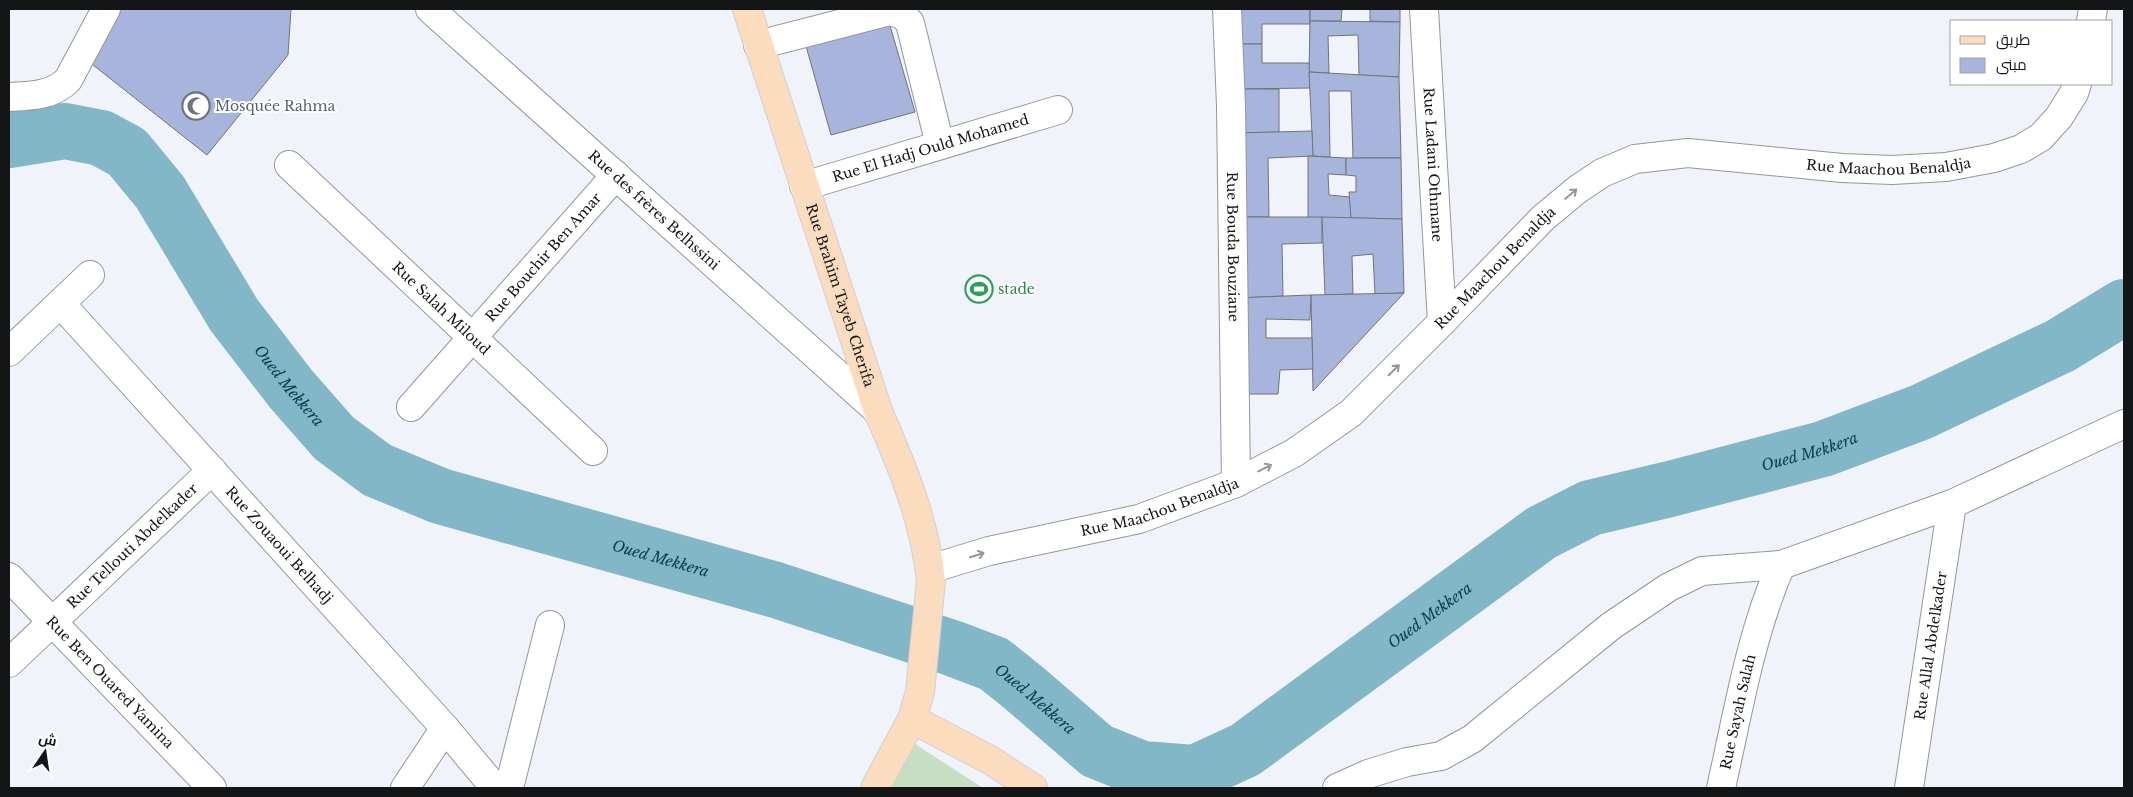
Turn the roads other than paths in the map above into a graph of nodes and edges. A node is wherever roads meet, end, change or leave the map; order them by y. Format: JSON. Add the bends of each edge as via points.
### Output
{"nodes":[{"id":1,"x":106,"y":9,"type":"edge"},
{"id":2,"x":430,"y":9,"type":"edge"},
{"id":3,"x":747,"y":9,"type":"edge"},
{"id":4,"x":1227,"y":9,"type":"edge"},
{"id":5,"x":1424,"y":9,"type":"edge"},
{"id":6,"x":758,"y":45,"type":"junction"},
{"id":7,"x":2077,"y":85,"type":"edge"},
{"id":8,"x":9,"y":97,"type":"edge"},
{"id":9,"x":1058,"y":110,"type":"dead end"},
{"id":10,"x":940,"y":145,"type":"junction"},
{"id":11,"x":289,"y":164,"type":"dead end"},
{"id":12,"x":616,"y":175,"type":"junction"},
{"id":13,"x":804,"y":186,"type":"junction"},
{"id":14,"x":90,"y":275,"type":"dead end"},
{"id":15,"x":61,"y":304,"type":"junction"},
{"id":16,"x":1442,"y":322,"type":"junction"},
{"id":17,"x":472,"y":337,"type":"junction"},
{"id":18,"x":9,"y":352,"type":"edge"},
{"id":19,"x":411,"y":407,"type":"dead end"},
{"id":20,"x":878,"y":411,"type":"junction"},
{"id":21,"x":2124,"y":424,"type":"edge"},
{"id":22,"x":593,"y":451,"type":"dead end"},
{"id":23,"x":212,"y":470,"type":"junction"},
{"id":24,"x":1236,"y":483,"type":"junction"},
{"id":25,"x":1952,"y":504,"type":"junction"},
{"id":26,"x":1781,"y":565,"type":"junction"},
{"id":27,"x":931,"y":575,"type":"junction"},
{"id":28,"x":9,"y":577,"type":"edge"},
{"id":29,"x":52,"y":621,"type":"junction"},
{"id":30,"x":550,"y":625,"type":"dead end"},
{"id":31,"x":9,"y":663,"type":"edge"},
{"id":32,"x":912,"y":719,"type":"junction"},
{"id":33,"x":445,"y":728,"type":"junction"},
{"id":34,"x":205,"y":785,"type":"edge"},
{"id":35,"x":405,"y":788,"type":"edge"},
{"id":36,"x":495,"y":788,"type":"edge"},
{"id":37,"x":509,"y":788,"type":"edge"},
{"id":38,"x":875,"y":788,"type":"edge"},
{"id":39,"x":1033,"y":788,"type":"edge"},
{"id":40,"x":1337,"y":788,"type":"edge"},
{"id":41,"x":1721,"y":788,"type":"edge"},
{"id":42,"x":1909,"y":788,"type":"edge"}],
"edges":[{"from":1,"to":8,"type":"street","via":[[62,87],[50,93]]},
{"from":2,"to":12,"type":"street","name":"Rue des frères Belhssini"},
{"from":3,"to":6,"type":"main road","name":"Rue Brahim Tayeb Cherifa"},
{"from":4,"to":24,"type":"street","name":"Rue Bouda Bouziane"},
{"from":5,"to":16,"type":"street","name":"Rue Ladani Othmane"},
{"from":6,"to":10,"type":"street","via":[[890,11],[903,15],[910,23]]},
{"from":6,"to":13,"type":"main road","name":"Rue Brahim Tayeb Cherifa"},
{"from":16,"to":7,"type":"street","name":"Rue Maachou Benaldja","one_way":true,"via":[[1543,218],[1578,188],[1635,159],[1688,153],[1842,168],[1946,167],[1994,158],[2021,149],[2041,137],[2059,117]]},
{"from":9,"to":10,"type":"street","name":"Rue El Hadj Ould Mohamed"},
{"from":10,"to":13,"type":"street","name":"Rue El Hadj Ould Mohamed"},
{"from":11,"to":17,"type":"street","name":"Rue Salah Miloud"},
{"from":12,"to":17,"type":"street","name":"Rue Bouchir Ben Amar"},
{"from":12,"to":20,"type":"street","name":"Rue des frères Belhssini"},
{"from":13,"to":20,"type":"main road","name":"Rue Brahim Tayeb Cherifa"},
{"from":14,"to":15,"type":"street"},
{"from":15,"to":18,"type":"street"},
{"from":15,"to":23,"type":"street","name":"Rue Zouaoui Belhadj"},
{"from":24,"to":16,"type":"street","name":"Rue Maachou Benaldja","one_way":true,"via":[[1294,453],[1351,413]]},
{"from":17,"to":19,"type":"street","name":"Rue Bouchir Ben Amar"},
{"from":17,"to":22,"type":"street","name":"Rue Salah Miloud"},
{"from":20,"to":27,"type":"main road","name":"Rue Brahim Tayeb Cherifa","via":[[920,518]]},
{"from":21,"to":25,"type":"street"},
{"from":23,"to":29,"type":"street","name":"Rue Tellouti Abdelkader"},
{"from":23,"to":33,"type":"street","name":"Rue Zouaoui Belhadj"},
{"from":27,"to":24,"type":"street","name":"Rue Maachou Benaldja","one_way":true,"via":[[989,551],[1139,520]]},
{"from":25,"to":26,"type":"street"},
{"from":25,"to":42,"type":"street","name":"Rue Allal Abdelkader"},
{"from":26,"to":40,"type":"street","via":[[1702,571],[1669,587],[1611,626],[1472,739],[1441,756],[1368,774]]},
{"from":26,"to":41,"type":"street","name":"Rue Sayah Salah","via":[[1755,635]]},
{"from":27,"to":32,"type":"main road","name":"Rue Brahim Tayeb Cherifa","via":[[920,692]]},
{"from":28,"to":29,"type":"street","name":"Rue Ben Ouared Yamina"},
{"from":29,"to":31,"type":"street","name":"Rue Tellouti Abdelkader"},
{"from":29,"to":34,"type":"street","name":"Rue Ben Ouared Yamina"},
{"from":30,"to":37,"type":"street"},
{"from":32,"to":38,"type":"main road","name":"Rue Brahim Tayeb Cherifa"},
{"from":32,"to":39,"type":"main road","via":[[990,760]]},
{"from":33,"to":35,"type":"street"},
{"from":33,"to":36,"type":"street","name":"Rue Zouaoui Belhadj"}]}
